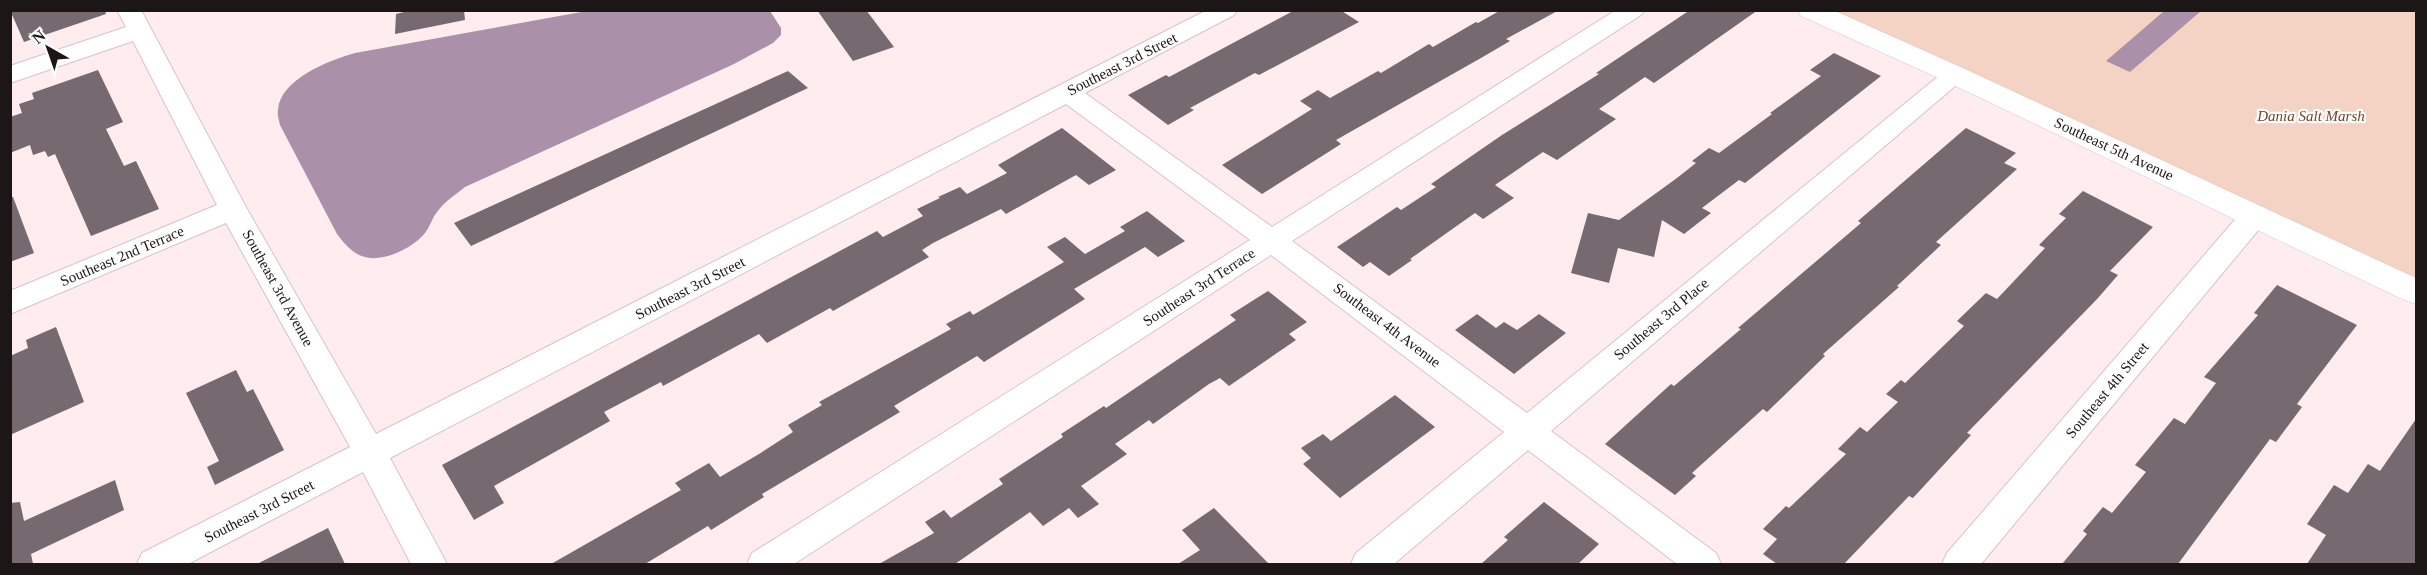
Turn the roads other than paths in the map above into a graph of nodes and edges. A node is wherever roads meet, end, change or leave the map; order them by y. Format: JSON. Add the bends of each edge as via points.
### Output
{"nodes":[{"id":1,"x":1226,"y":10,"type":"edge"},
{"id":2,"x":1633,"y":10,"type":"edge"},
{"id":3,"x":1810,"y":10,"type":"edge"},
{"id":4,"x":134,"y":21,"type":"edge"},
{"id":5,"x":10,"y":75,"type":"edge"},
{"id":6,"x":1955,"y":75,"type":"junction"},
{"id":7,"x":1068,"y":93,"type":"junction"},
{"id":8,"x":234,"y":210,"type":"junction"},
{"id":9,"x":2254,"y":215,"type":"junction"},
{"id":10,"x":1273,"y":241,"type":"junction"},
{"id":11,"x":2416,"y":292,"type":"edge"},
{"id":12,"x":10,"y":303,"type":"edge"},
{"id":13,"x":1527,"y":430,"type":"junction"},
{"id":14,"x":370,"y":453,"type":"junction"},
{"id":15,"x":155,"y":564,"type":"edge"},
{"id":16,"x":429,"y":564,"type":"edge"},
{"id":17,"x":765,"y":564,"type":"edge"},
{"id":18,"x":1369,"y":564,"type":"edge"},
{"id":19,"x":1702,"y":564,"type":"edge"},
{"id":20,"x":1960,"y":564,"type":"edge"}],
"edges":[{"from":1,"to":7,"type":"street","name":"Southeast 3rd Street"},
{"from":2,"to":10,"type":"street","name":"Southeast 3rd Terrace"},
{"from":3,"to":6,"type":"street","name":"Southeast 5th Avenue"},
{"from":4,"to":5,"type":"street"},
{"from":4,"to":8,"type":"street","name":"Southeast 3rd Avenue"},
{"from":6,"to":9,"type":"street","name":"Southeast 5th Avenue"},
{"from":6,"to":13,"type":"street","name":"Southeast 3rd Place"},
{"from":7,"to":10,"type":"street","name":"Southeast 4th Avenue"},
{"from":7,"to":14,"type":"street","name":"Southeast 3rd Street"},
{"from":8,"to":12,"type":"street","name":"Southeast 2nd Terrace"},
{"from":8,"to":14,"type":"street","name":"Southeast 3rd Avenue"},
{"from":9,"to":11,"type":"street","name":"Southeast 5th Avenue"},
{"from":9,"to":20,"type":"street","name":"Southeast 4th Street"},
{"from":10,"to":13,"type":"street","name":"Southeast 4th Avenue"},
{"from":10,"to":17,"type":"street","name":"Southeast 3rd Terrace"},
{"from":13,"to":18,"type":"street","name":"Southeast 3rd Place"},
{"from":13,"to":19,"type":"street","name":"Southeast 4th Avenue"},
{"from":14,"to":15,"type":"street","name":"Southeast 3rd Street"},
{"from":14,"to":16,"type":"street","name":"Southeast 3rd Avenue"}]}
